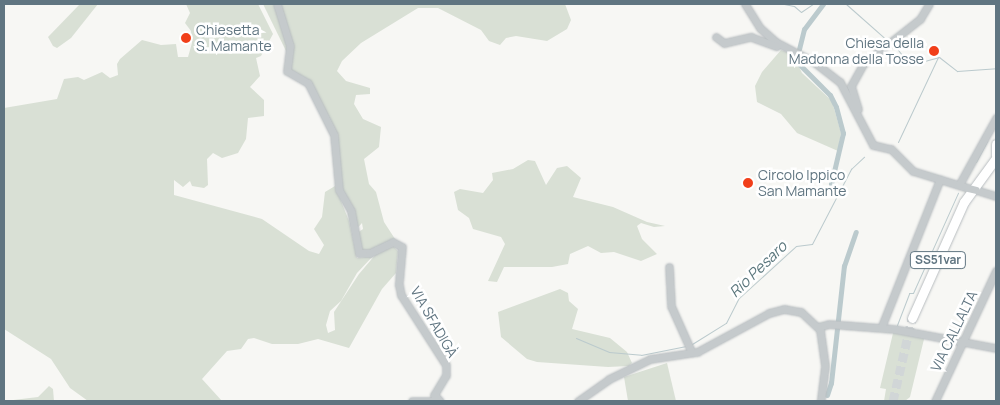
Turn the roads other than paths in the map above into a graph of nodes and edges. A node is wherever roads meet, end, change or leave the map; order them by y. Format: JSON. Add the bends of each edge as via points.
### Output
{"nodes":[{"id":1,"x":276,"y":4,"type":"edge"},
{"id":2,"x":745,"y":4,"type":"edge"},
{"id":3,"x":929,"y":4,"type":"edge"},
{"id":4,"x":716,"y":37,"type":"dead end"},
{"id":5,"x":782,"y":47,"type":"junction"},
{"id":6,"x":996,"y":118,"type":"edge"},
{"id":7,"x":859,"y":119,"type":"junction"},
{"id":8,"x":996,"y":144,"type":"edge"},
{"id":9,"x":996,"y":156,"type":"edge"},
{"id":10,"x":993,"y":166,"type":"edge"},
{"id":11,"x":940,"y":180,"type":"junction"},
{"id":12,"x":959,"y":185,"type":"junction"},
{"id":13,"x":996,"y":196,"type":"edge"},
{"id":14,"x":669,"y":267,"type":"dead end"},
{"id":15,"x":996,"y":271,"type":"edge"},
{"id":16,"x":912,"y":318,"type":"tunnel mouth"},
{"id":17,"x":818,"y":327,"type":"junction"},
{"id":18,"x":880,"y":328,"type":"junction"},
{"id":19,"x":963,"y":344,"type":"junction"},
{"id":20,"x":996,"y":348,"type":"edge"},
{"id":21,"x":692,"y":353,"type":"junction"},
{"id":22,"x":412,"y":401,"type":"edge"},
{"id":23,"x":439,"y":401,"type":"edge"},
{"id":24,"x":578,"y":401,"type":"edge"},
{"id":25,"x":821,"y":401,"type":"edge"},
{"id":26,"x":935,"y":401,"type":"edge"}],
"edges":[{"from":1,"to":23,"type":"street","name":"VIA SFADIGÀ","via":[[290,46],[286,68],[308,83],[334,135],[339,190],[350,210],[359,253],[370,253],[393,242],[402,247],[401,295],[446,365],[446,375],[436,389]]},
{"from":2,"to":5,"type":"street","via":[[760,28]]},
{"from":3,"to":7,"type":"street","via":[[920,19],[867,60],[854,78],[852,86]]},
{"from":4,"to":5,"type":"street","via":[[724,43],[751,37]]},
{"from":5,"to":7,"type":"street","via":[[803,56],[840,82]]},
{"from":6,"to":12,"type":"street"},
{"from":7,"to":11,"type":"street","via":[[873,145],[891,149],[913,171]]},
{"from":8,"to":9,"type":"main road","number":"SS51var"},
{"from":9,"to":10,"type":"main road","number":"SS51var"},
{"from":10,"to":16,"type":"main road","number":"SS51var","via":[[972,186]]},
{"from":11,"to":12,"type":"street"},
{"from":11,"to":18,"type":"street"},
{"from":12,"to":13,"type":"street","bridge":true},
{"from":14,"to":21,"type":"street","via":[[671,306]]},
{"from":15,"to":19,"type":"street","name":"VIA CALLALTA"},
{"from":17,"to":18,"type":"street","via":[[837,324]]},
{"from":17,"to":21,"type":"street","via":[[797,310],[776,310]]},
{"from":17,"to":25,"type":"street","via":[[825,358]]},
{"from":18,"to":19,"type":"street"},
{"from":19,"to":20,"type":"street"},
{"from":19,"to":26,"type":"street","name":"VIA CALLALTA"},
{"from":21,"to":24,"type":"street","via":[[650,359],[609,379]]},
{"from":22,"to":23,"type":"street"}]}
